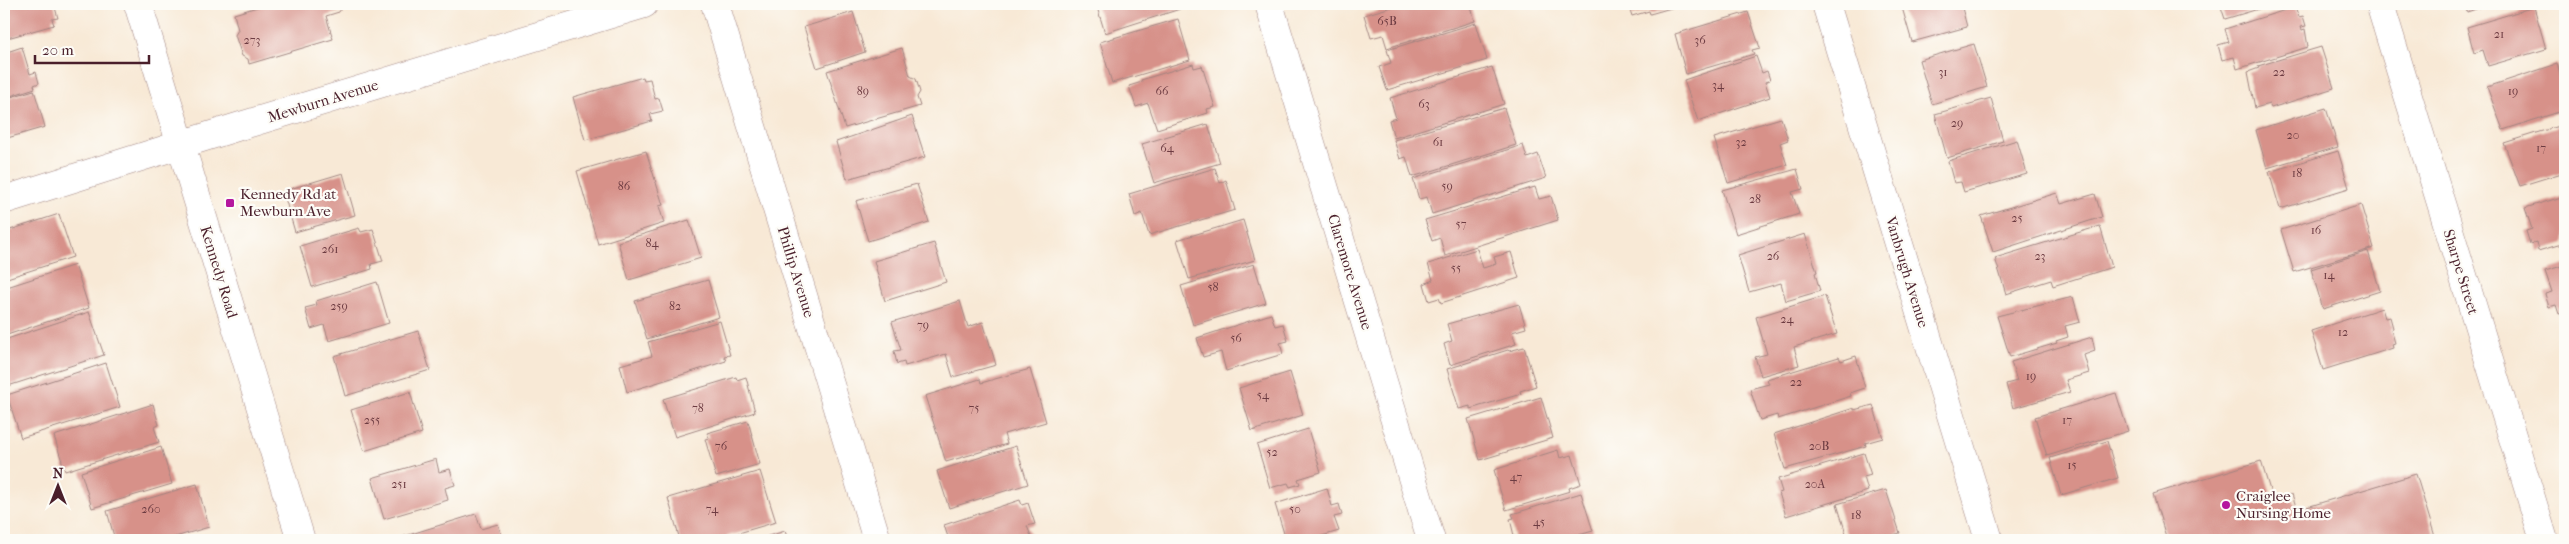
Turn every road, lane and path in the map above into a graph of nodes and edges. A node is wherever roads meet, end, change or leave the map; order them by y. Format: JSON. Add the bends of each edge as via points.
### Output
{"nodes":[{"id":1,"x":138,"y":4,"type":"edge"},
{"id":2,"x":644,"y":4,"type":"edge"},
{"id":3,"x":715,"y":4,"type":"edge"},
{"id":4,"x":1270,"y":4,"type":"edge"},
{"id":5,"x":1826,"y":4,"type":"edge"},
{"id":6,"x":2380,"y":4,"type":"edge"},
{"id":7,"x":180,"y":144,"type":"junction"},
{"id":8,"x":4,"y":200,"type":"edge"},
{"id":9,"x":301,"y":540,"type":"edge"},
{"id":10,"x":877,"y":540,"type":"edge"},
{"id":11,"x":1431,"y":540,"type":"edge"},
{"id":12,"x":1989,"y":540,"type":"edge"},
{"id":13,"x":2544,"y":540,"type":"edge"}],
"edges":[{"from":1,"to":7,"type":"street","name":"Kennedy Road"},
{"from":2,"to":7,"type":"street","name":"Mewburn Avenue"},
{"from":3,"to":10,"type":"street","name":"Phillip Avenue"},
{"from":4,"to":11,"type":"street","name":"Claremore Avenue"},
{"from":5,"to":12,"type":"street","name":"Vanbrugh Avenue"},
{"from":6,"to":13,"type":"street","name":"Sharpe Street"},
{"from":7,"to":8,"type":"street","name":"Mewburn Avenue"},
{"from":7,"to":9,"type":"street","name":"Kennedy Road"}]}
